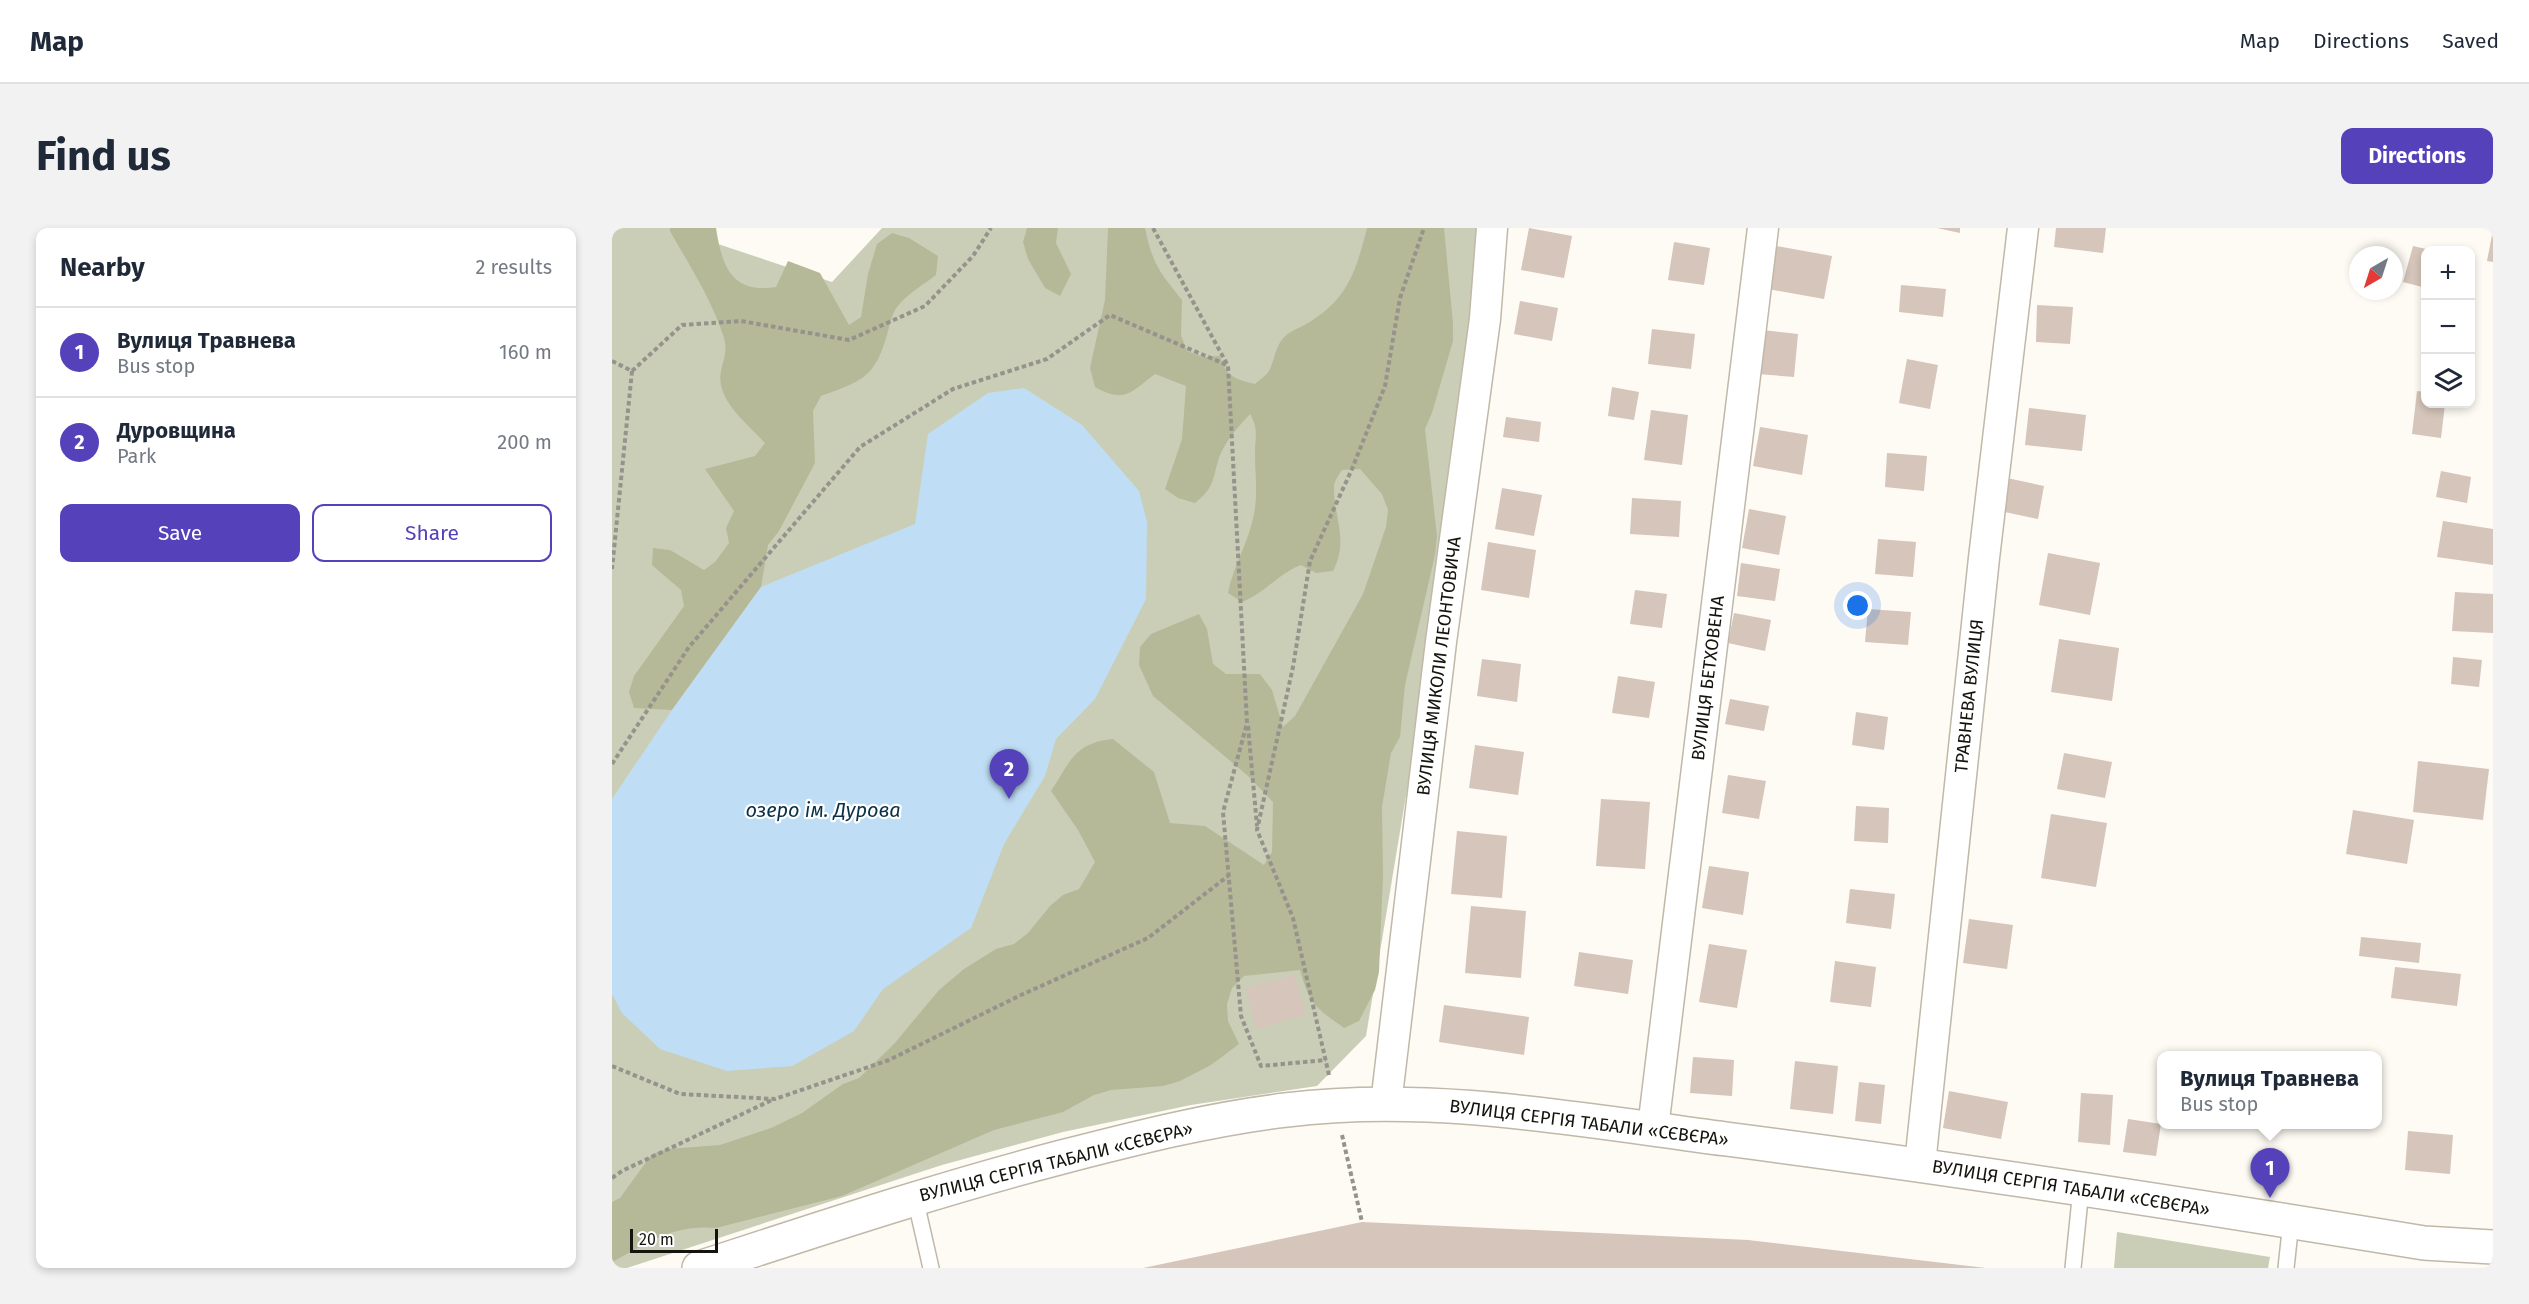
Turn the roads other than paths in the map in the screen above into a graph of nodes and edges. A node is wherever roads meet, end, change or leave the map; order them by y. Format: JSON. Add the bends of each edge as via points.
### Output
{"nodes":[{"id":1,"x":1492,"y":228,"type":"edge"},
{"id":2,"x":1763,"y":228,"type":"edge"},
{"id":3,"x":2023,"y":228,"type":"edge"},
{"id":4,"x":1386,"y":1104,"type":"junction"},
{"id":5,"x":1653,"y":1128,"type":"junction"},
{"id":6,"x":1920,"y":1164,"type":"junction"},
{"id":7,"x":2081,"y":1189,"type":"junction"},
{"id":8,"x":915,"y":1198,"type":"junction"},
{"id":9,"x":2292,"y":1222,"type":"junction"},
{"id":10,"x":2493,"y":1247,"type":"edge"},
{"id":11,"x":699,"y":1268,"type":"edge"},
{"id":12,"x":931,"y":1268,"type":"edge"},
{"id":13,"x":2073,"y":1268,"type":"edge"},
{"id":14,"x":2286,"y":1268,"type":"edge"}],
"edges":[{"from":1,"to":4,"type":"street","name":"ВУЛИЦЯ МИКОЛИ ЛЕОНТОВИЧА","via":[[1485,319]]},
{"from":2,"to":5,"type":"street","name":"ВУЛИЦЯ БЕТХОВЕНА"},
{"from":3,"to":6,"type":"street","name":"ТРАВНЕВА ВУЛИЦЯ"},
{"from":4,"to":5,"type":"main road","name":"ВУЛИЦЯ СЕРГІЯ ТАБАЛИ «СЄВЄРА»","via":[[1453,1106]]},
{"from":4,"to":8,"type":"main road","name":"ВУЛИЦЯ СЕРГІЯ ТАБАЛИ «СЄВЄРА»","via":[[1288,1110],[1228,1119],[1132,1139]]},
{"from":5,"to":6,"type":"main road","name":"ВУЛИЦЯ СЕРГІЯ ТАБАЛИ «СЄВЄРА»"},
{"from":6,"to":7,"type":"main road","name":"ВУЛИЦЯ СЕРГІЯ ТАБАЛИ «СЄВЄРА»"},
{"from":7,"to":9,"type":"main road","name":"ВУЛИЦЯ СЕРГІЯ ТАБАЛИ «СЄВЄРА»"},
{"from":7,"to":13,"type":"lane"},
{"from":8,"to":11,"type":"main road","name":"ВУЛИЦЯ СЕРГІЯ ТАБАЛИ «СЄВЄРА»"},
{"from":8,"to":12,"type":"lane"},
{"from":9,"to":10,"type":"main road","name":"ВУЛИЦЯ СЕРГІЯ ТАБАЛИ «СЄВЄРА»","via":[[2424,1243]]},
{"from":9,"to":14,"type":"lane"}]}
